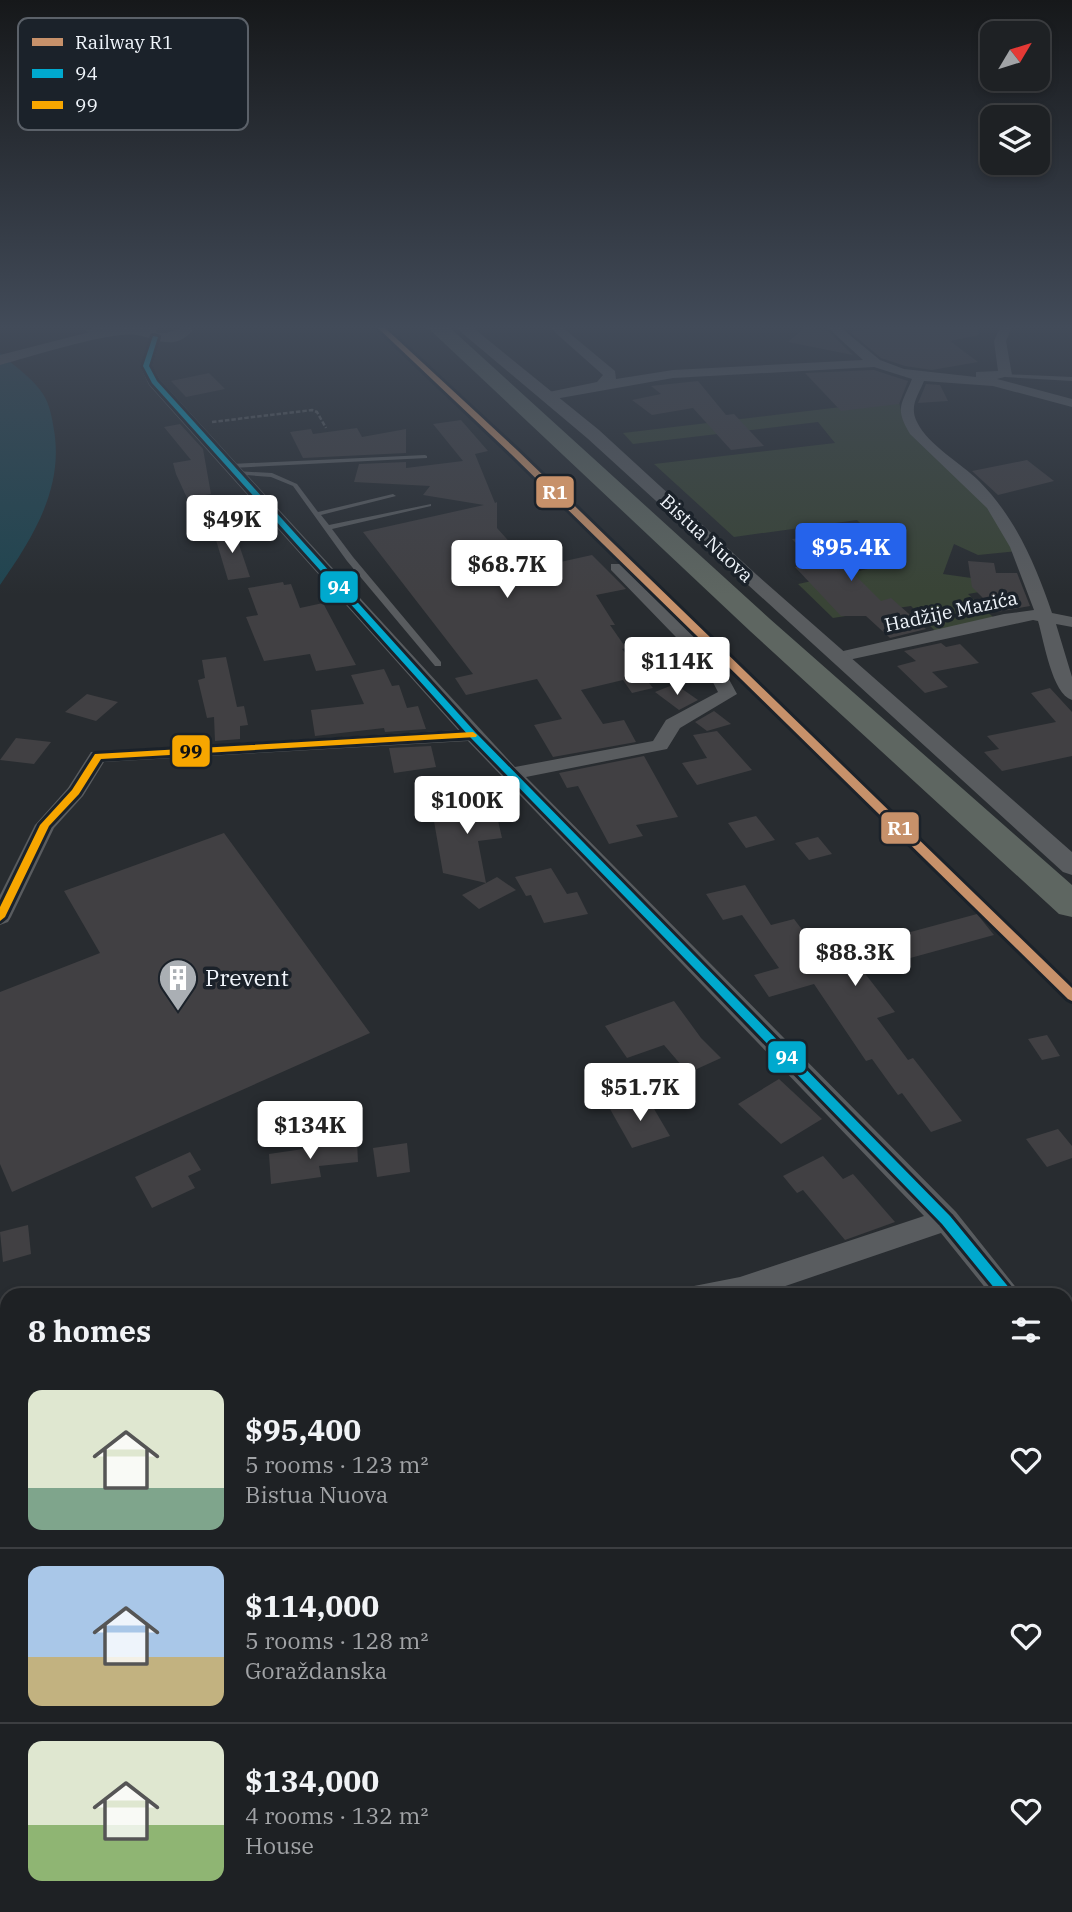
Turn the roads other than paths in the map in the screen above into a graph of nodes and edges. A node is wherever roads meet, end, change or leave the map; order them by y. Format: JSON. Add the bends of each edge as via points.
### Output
{"nodes":[{"id":1,"x":186,"y":416,"type":"edge"},
{"id":2,"x":534,"y":416,"type":"edge"},
{"id":3,"x":571,"y":416,"type":"edge"},
{"id":4,"x":907,"y":416,"type":"edge"},
{"id":5,"x":425,"y":457,"type":"dead end"},
{"id":6,"x":232,"y":469,"type":"junction"},
{"id":7,"x":393,"y":496,"type":"dead end"},
{"id":8,"x":429,"y":505,"type":"dead end"},
{"id":9,"x":317,"y":514,"type":"junction"},
{"id":10,"x":327,"y":528,"type":"junction"},
{"id":11,"x":617,"y":568,"type":"dead end"},
{"id":12,"x":1046,"y":616,"type":"junction"},
{"id":13,"x":1072,"y":622,"type":"edge"},
{"id":14,"x":839,"y":657,"type":"junction"},
{"id":15,"x":438,"y":664,"type":"dead end"},
{"id":16,"x":1072,"y":694,"type":"edge"},
{"id":17,"x":472,"y":735,"type":"junction"},
{"id":18,"x":511,"y":774,"type":"junction"},
{"id":19,"x":1072,"y":866,"type":"edge"},
{"id":20,"x":1072,"y":905,"type":"edge"},
{"id":21,"x":0,"y":917,"type":"edge"},
{"id":22,"x":946,"y":1220,"type":"junction"},
{"id":23,"x":743,"y":1288,"type":"edge"},
{"id":24,"x":1002,"y":1288,"type":"edge"}],
"edges":[{"from":1,"to":6,"type":"street"},
{"from":2,"to":20,"type":"highway"},
{"from":3,"to":14,"type":"street","name":"Bistua Nuova"},
{"from":4,"to":12,"type":"street","via":[[915,431],[993,505],[1035,583]]},
{"from":5,"to":6,"type":"lane"},
{"from":6,"to":9,"type":"lane","via":[[288,480]]},
{"from":6,"to":17,"type":"street"},
{"from":7,"to":9,"type":"lane"},
{"from":8,"to":10,"type":"lane"},
{"from":9,"to":10,"type":"lane"},
{"from":10,"to":15,"type":"lane"},
{"from":11,"to":18,"type":"street","via":[[713,665],[729,694],[673,724],[660,745]]},
{"from":12,"to":13,"type":"street","name":"Hadžije Mazića"},
{"from":12,"to":14,"type":"street","name":"Hadžije Mazića","via":[[1004,619]]},
{"from":12,"to":16,"type":"street","via":[[1066,688]]},
{"from":14,"to":19,"type":"street","name":"Bistua Nuova"},
{"from":17,"to":18,"type":"street"},
{"from":17,"to":21,"type":"street","via":[[98,756],[76,792],[45,825]]},
{"from":18,"to":22,"type":"street"},
{"from":22,"to":23,"type":"street"},
{"from":22,"to":24,"type":"street"}]}
